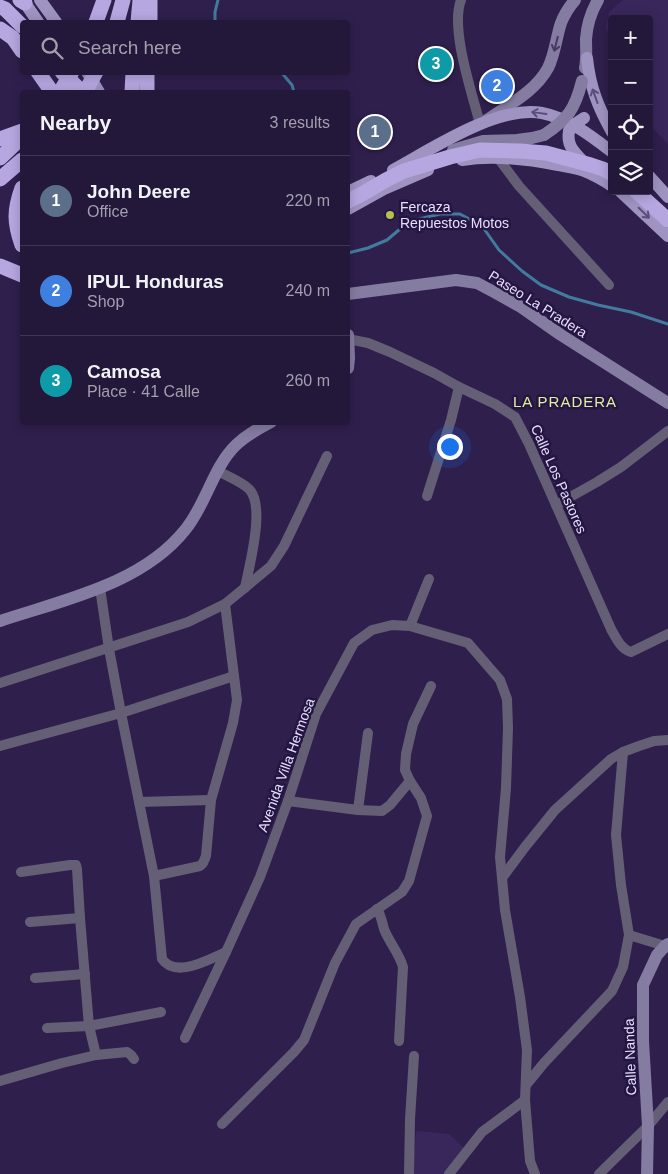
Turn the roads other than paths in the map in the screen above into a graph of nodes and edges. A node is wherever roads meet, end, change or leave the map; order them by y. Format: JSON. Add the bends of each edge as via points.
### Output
{"nodes":[{"id":1,"x":104,"y":0,"type":"edge"},
{"id":2,"x":124,"y":0,"type":"edge"},
{"id":3,"x":461,"y":0,"type":"edge"},
{"id":4,"x":575,"y":0,"type":"edge"},
{"id":5,"x":598,"y":0,"type":"edge"},
{"id":6,"x":27,"y":1,"type":"edge"},
{"id":7,"x":143,"y":1,"type":"edge"},
{"id":8,"x":0,"y":7,"type":"edge"},
{"id":9,"x":37,"y":20,"type":"edge"},
{"id":10,"x":53,"y":20,"type":"edge"},
{"id":11,"x":97,"y":20,"type":"edge"},
{"id":12,"x":118,"y":20,"type":"edge"},
{"id":13,"x":138,"y":20,"type":"edge"},
{"id":14,"x":149,"y":20,"type":"edge"},
{"id":15,"x":20,"y":24,"type":"edge"},
{"id":16,"x":0,"y":29,"type":"edge"},
{"id":17,"x":20,"y":48,"type":"edge"},
{"id":18,"x":587,"y":58,"type":"junction"},
{"id":19,"x":40,"y":75,"type":"edge"},
{"id":20,"x":65,"y":75,"type":"edge"},
{"id":21,"x":69,"y":75,"type":"edge"},
{"id":22,"x":73,"y":75,"type":"edge"},
{"id":23,"x":89,"y":75,"type":"edge"},
{"id":24,"x":94,"y":75,"type":"edge"},
{"id":25,"x":133,"y":75,"type":"edge"},
{"id":26,"x":147,"y":75,"type":"edge"},
{"id":27,"x":51,"y":90,"type":"edge"},
{"id":28,"x":61,"y":90,"type":"edge"},
{"id":29,"x":80,"y":90,"type":"edge"},
{"id":30,"x":81,"y":90,"type":"edge"},
{"id":31,"x":83,"y":90,"type":"edge"},
{"id":32,"x":98,"y":90,"type":"edge"},
{"id":33,"x":132,"y":90,"type":"edge"},
{"id":34,"x":147,"y":90,"type":"edge"},
{"id":35,"x":482,"y":123,"type":"junction"},
{"id":36,"x":608,"y":126,"type":"edge"},
{"id":37,"x":608,"y":128,"type":"edge"},
{"id":38,"x":20,"y":132,"type":"edge"},
{"id":39,"x":20,"y":138,"type":"edge"},
{"id":40,"x":0,"y":139,"type":"edge"},
{"id":41,"x":20,"y":139,"type":"edge"},
{"id":42,"x":0,"y":147,"type":"edge"},
{"id":43,"x":609,"y":150,"type":"edge"},
{"id":44,"x":0,"y":158,"type":"edge"},
{"id":45,"x":498,"y":158,"type":"junction"},
{"id":46,"x":20,"y":162,"type":"edge"},
{"id":47,"x":604,"y":176,"type":"edge"},
{"id":48,"x":0,"y":179,"type":"edge"},
{"id":49,"x":653,"y":180,"type":"edge"},
{"id":50,"x":384,"y":189,"type":"junction"},
{"id":51,"x":350,"y":191,"type":"edge"},
{"id":52,"x":653,"y":193,"type":"edge"},
{"id":53,"x":20,"y":194,"type":"edge"},
{"id":54,"x":624,"y":195,"type":"edge"},
{"id":55,"x":640,"y":195,"type":"edge"},
{"id":56,"x":668,"y":197,"type":"edge"},
{"id":57,"x":350,"y":200,"type":"edge"},
{"id":58,"x":350,"y":208,"type":"edge"},
{"id":59,"x":668,"y":208,"type":"edge"},
{"id":60,"x":668,"y":220,"type":"edge"},
{"id":61,"x":668,"y":236,"type":"edge"},
{"id":62,"x":20,"y":239,"type":"edge"},
{"id":63,"x":0,"y":266,"type":"edge"},
{"id":64,"x":20,"y":274,"type":"edge"},
{"id":65,"x":609,"y":285,"type":"dead end"},
{"id":66,"x":350,"y":294,"type":"edge"},
{"id":67,"x":350,"y":338,"type":"edge"},
{"id":68,"x":459,"y":388,"type":"junction"},
{"id":69,"x":668,"y":403,"type":"edge"},
{"id":70,"x":266,"y":425,"type":"edge"},
{"id":71,"x":668,"y":431,"type":"edge"},
{"id":72,"x":327,"y":456,"type":"dead end"},
{"id":73,"x":218,"y":471,"type":"junction"},
{"id":74,"x":427,"y":496,"type":"dead end"},
{"id":75,"x":556,"y":505,"type":"junction"},
{"id":76,"x":430,"y":579,"type":"dead end"},
{"id":77,"x":100,"y":588,"type":"junction"},
{"id":78,"x":245,"y":588,"type":"junction"},
{"id":79,"x":225,"y":604,"type":"junction"},
{"id":80,"x":0,"y":621,"type":"edge"},
{"id":81,"x":410,"y":626,"type":"junction"},
{"id":82,"x":668,"y":634,"type":"edge"},
{"id":83,"x":109,"y":649,"type":"junction"},
{"id":84,"x":234,"y":676,"type":"junction"},
{"id":85,"x":0,"y":683,"type":"edge"},
{"id":86,"x":431,"y":686,"type":"dead end"},
{"id":87,"x":121,"y":713,"type":"junction"},
{"id":88,"x":368,"y":733,"type":"dead end"},
{"id":89,"x":668,"y":740,"type":"edge"},
{"id":90,"x":0,"y":746,"type":"edge"},
{"id":91,"x":623,"y":752,"type":"junction"},
{"id":92,"x":410,"y":781,"type":"junction"},
{"id":93,"x":211,"y":800,"type":"junction"},
{"id":94,"x":288,"y":801,"type":"junction"},
{"id":95,"x":139,"y":802,"type":"junction"},
{"id":96,"x":358,"y":810,"type":"junction"},
{"id":97,"x":21,"y":872,"type":"dead end"},
{"id":98,"x":154,"y":876,"type":"junction"},
{"id":99,"x":502,"y":878,"type":"junction"},
{"id":100,"x":377,"y":909,"type":"junction"},
{"id":101,"x":80,"y":918,"type":"junction"},
{"id":102,"x":30,"y":922,"type":"dead end"},
{"id":103,"x":629,"y":935,"type":"junction"},
{"id":104,"x":666,"y":945,"type":"edge"},
{"id":105,"x":226,"y":952,"type":"junction"},
{"id":106,"x":85,"y":974,"type":"junction"},
{"id":107,"x":35,"y":978,"type":"dead end"},
{"id":108,"x":161,"y":1012,"type":"dead end"},
{"id":109,"x":90,"y":1026,"type":"junction"},
{"id":110,"x":47,"y":1028,"type":"dead end"},
{"id":111,"x":184,"y":1038,"type":"dead end"},
{"id":112,"x":399,"y":1041,"type":"dead end"},
{"id":113,"x":96,"y":1055,"type":"junction"},
{"id":114,"x":414,"y":1056,"type":"dead end"},
{"id":115,"x":134,"y":1059,"type":"dead end"},
{"id":116,"x":0,"y":1081,"type":"edge"},
{"id":117,"x":526,"y":1085,"type":"junction"},
{"id":118,"x":524,"y":1100,"type":"junction"},
{"id":119,"x":668,"y":1102,"type":"edge"},
{"id":120,"x":222,"y":1124,"type":"dead end"},
{"id":121,"x":648,"y":1126,"type":"junction"},
{"id":122,"x":409,"y":1174,"type":"edge"},
{"id":123,"x":449,"y":1174,"type":"edge"},
{"id":124,"x":535,"y":1174,"type":"edge"},
{"id":125,"x":600,"y":1174,"type":"edge"},
{"id":126,"x":647,"y":1174,"type":"edge"}],
"edges":[{"from":1,"to":11,"type":"highway"},
{"from":2,"to":12,"type":"highway"},
{"from":3,"to":35,"type":"street","via":[[459,36]]},
{"from":4,"to":35,"type":"street","one_way":true,"via":[[561,23],[548,68],[538,82]]},
{"from":5,"to":18,"type":"street","via":[[588,22]]},
{"from":6,"to":9,"type":"main road"},
{"from":6,"to":10,"type":"main road"},
{"from":7,"to":13,"type":"highway"},
{"from":7,"to":14,"type":"highway"},
{"from":8,"to":15,"type":"highway"},
{"from":16,"to":17,"type":"highway"},
{"from":36,"to":18,"type":"main road","one_way":true,"via":[[594,95]]},
{"from":18,"to":50,"type":"street","bridge":true,"via":[[578,98],[558,126],[532,138],[483,141],[448,151]]},
{"from":19,"to":27,"type":"highway"},
{"from":20,"to":29,"type":"highway"},
{"from":21,"to":28,"type":"highway","bridge":true},
{"from":22,"to":30,"type":"main road"},
{"from":23,"to":32,"type":"main road"},
{"from":24,"to":31,"type":"highway","bridge":true},
{"from":25,"to":33,"type":"highway"},
{"from":26,"to":34,"type":"highway"},
{"from":43,"to":35,"type":"main road","one_way":true,"via":[[581,130],[541,113],[507,114]]},
{"from":35,"to":51,"type":"main road"},
{"from":37,"to":47,"type":"main road","bridge":true,"via":[[594,118],[584,118],[569,131],[568,138],[570,147]]},
{"from":38,"to":40,"type":"highway"},
{"from":39,"to":42,"type":"highway"},
{"from":41,"to":44,"type":"highway"},
{"from":45,"to":47,"type":"main road","via":[[548,163]]},
{"from":45,"to":50,"type":"main road","via":[[448,162]]},
{"from":45,"to":65,"type":"street","via":[[519,186]]},
{"from":46,"to":48,"type":"highway"},
{"from":47,"to":57,"type":"highway","bridge":true,"via":[[603,169],[546,153],[480,150],[450,156],[404,172]]},
{"from":49,"to":56,"type":"main road"},
{"from":50,"to":58,"type":"main road"},
{"from":52,"to":59,"type":"main road"},
{"from":53,"to":62,"type":"highway","via":[[15,219]]},
{"from":54,"to":61,"type":"main road","one_way":true},
{"from":55,"to":60,"type":"highway"},
{"from":63,"to":64,"type":"highway"},
{"from":66,"to":69,"type":"street","name":"Paseo La Pradera","via":[[456,280],[476,283],[521,307]]},
{"from":67,"to":68,"type":"street","name":"Calle Los Pastores","via":[[368,342]]},
{"from":68,"to":74,"type":"street"},
{"from":68,"to":75,"type":"street","name":"Calle Los Pastores","via":[[495,404],[516,418]]},
{"from":70,"to":73,"type":"street","via":[[240,442]]},
{"from":71,"to":75,"type":"street","via":[[621,467]]},
{"from":72,"to":78,"type":"street","via":[[272,566]]},
{"from":73,"to":77,"type":"street","via":[[196,516],[172,544],[140,570]]},
{"from":73,"to":78,"type":"street","via":[[248,487],[256,507]]},
{"from":75,"to":82,"type":"street","name":"Calle Los Pastores","via":[[619,642],[631,652]]},
{"from":76,"to":81,"type":"street"},
{"from":77,"to":80,"type":"street"},
{"from":77,"to":83,"type":"street"},
{"from":78,"to":79,"type":"street"},
{"from":79,"to":83,"type":"street","via":[[188,622]]},
{"from":79,"to":84,"type":"street"},
{"from":81,"to":94,"type":"street","name":"Avenida Villa Hermosa","via":[[392,625],[372,630],[354,643],[316,714]]},
{"from":81,"to":99,"type":"street","name":"Avenida Villa Hermosa","via":[[468,644],[500,680],[508,699],[506,788],[500,856]]},
{"from":83,"to":85,"type":"street"},
{"from":83,"to":87,"type":"street"},
{"from":84,"to":87,"type":"street"},
{"from":84,"to":93,"type":"street","via":[[237,700],[233,723]]},
{"from":86,"to":92,"type":"street","via":[[413,724],[406,754],[405,770]]},
{"from":87,"to":90,"type":"street"},
{"from":87,"to":95,"type":"street"},
{"from":88,"to":96,"type":"street"},
{"from":89,"to":91,"type":"street","via":[[654,741]]},
{"from":91,"to":99,"type":"street","via":[[555,810]]},
{"from":91,"to":103,"type":"street","via":[[616,836]]},
{"from":92,"to":96,"type":"street","via":[[382,811]]},
{"from":92,"to":100,"type":"street","via":[[427,816],[409,881],[402,892]]},
{"from":93,"to":95,"type":"street"},
{"from":93,"to":98,"type":"street","via":[[203,863]]},
{"from":94,"to":96,"type":"street"},
{"from":94,"to":105,"type":"street","name":"Avenida Villa Hermosa","via":[[260,877]]},
{"from":95,"to":98,"type":"street"},
{"from":97,"to":101,"type":"street","via":[[76,865]]},
{"from":98,"to":105,"type":"street","via":[[162,959],[166,964],[192,967]]},
{"from":99,"to":117,"type":"street","name":"Avenida Villa Hermosa","via":[[527,1050]]},
{"from":100,"to":112,"type":"street","via":[[402,967]]},
{"from":100,"to":120,"type":"street","via":[[356,924],[335,963],[304,1040]]},
{"from":101,"to":102,"type":"street"},
{"from":101,"to":106,"type":"street"},
{"from":103,"to":104,"type":"street"},
{"from":103,"to":117,"type":"street","via":[[623,967],[612,991]]},
{"from":104,"to":121,"type":"street","name":"Calle Nanda","via":[[657,954],[643,985]]},
{"from":105,"to":111,"type":"street","name":"Avenida Villa Hermosa"},
{"from":106,"to":107,"type":"street"},
{"from":106,"to":109,"type":"street"},
{"from":108,"to":109,"type":"street"},
{"from":109,"to":110,"type":"street"},
{"from":109,"to":113,"type":"street"},
{"from":113,"to":115,"type":"street","via":[[127,1052]]},
{"from":113,"to":116,"type":"street"},
{"from":114,"to":122,"type":"street"},
{"from":117,"to":118,"type":"street","name":"Avenida Villa Hermosa"},
{"from":118,"to":123,"type":"street","via":[[482,1132]]},
{"from":118,"to":124,"type":"street","name":"Avenida Villa Hermosa","via":[[530,1161]]},
{"from":119,"to":121,"type":"street"},
{"from":121,"to":125,"type":"street"},
{"from":121,"to":126,"type":"street","name":"Calle Nanda"}]}
